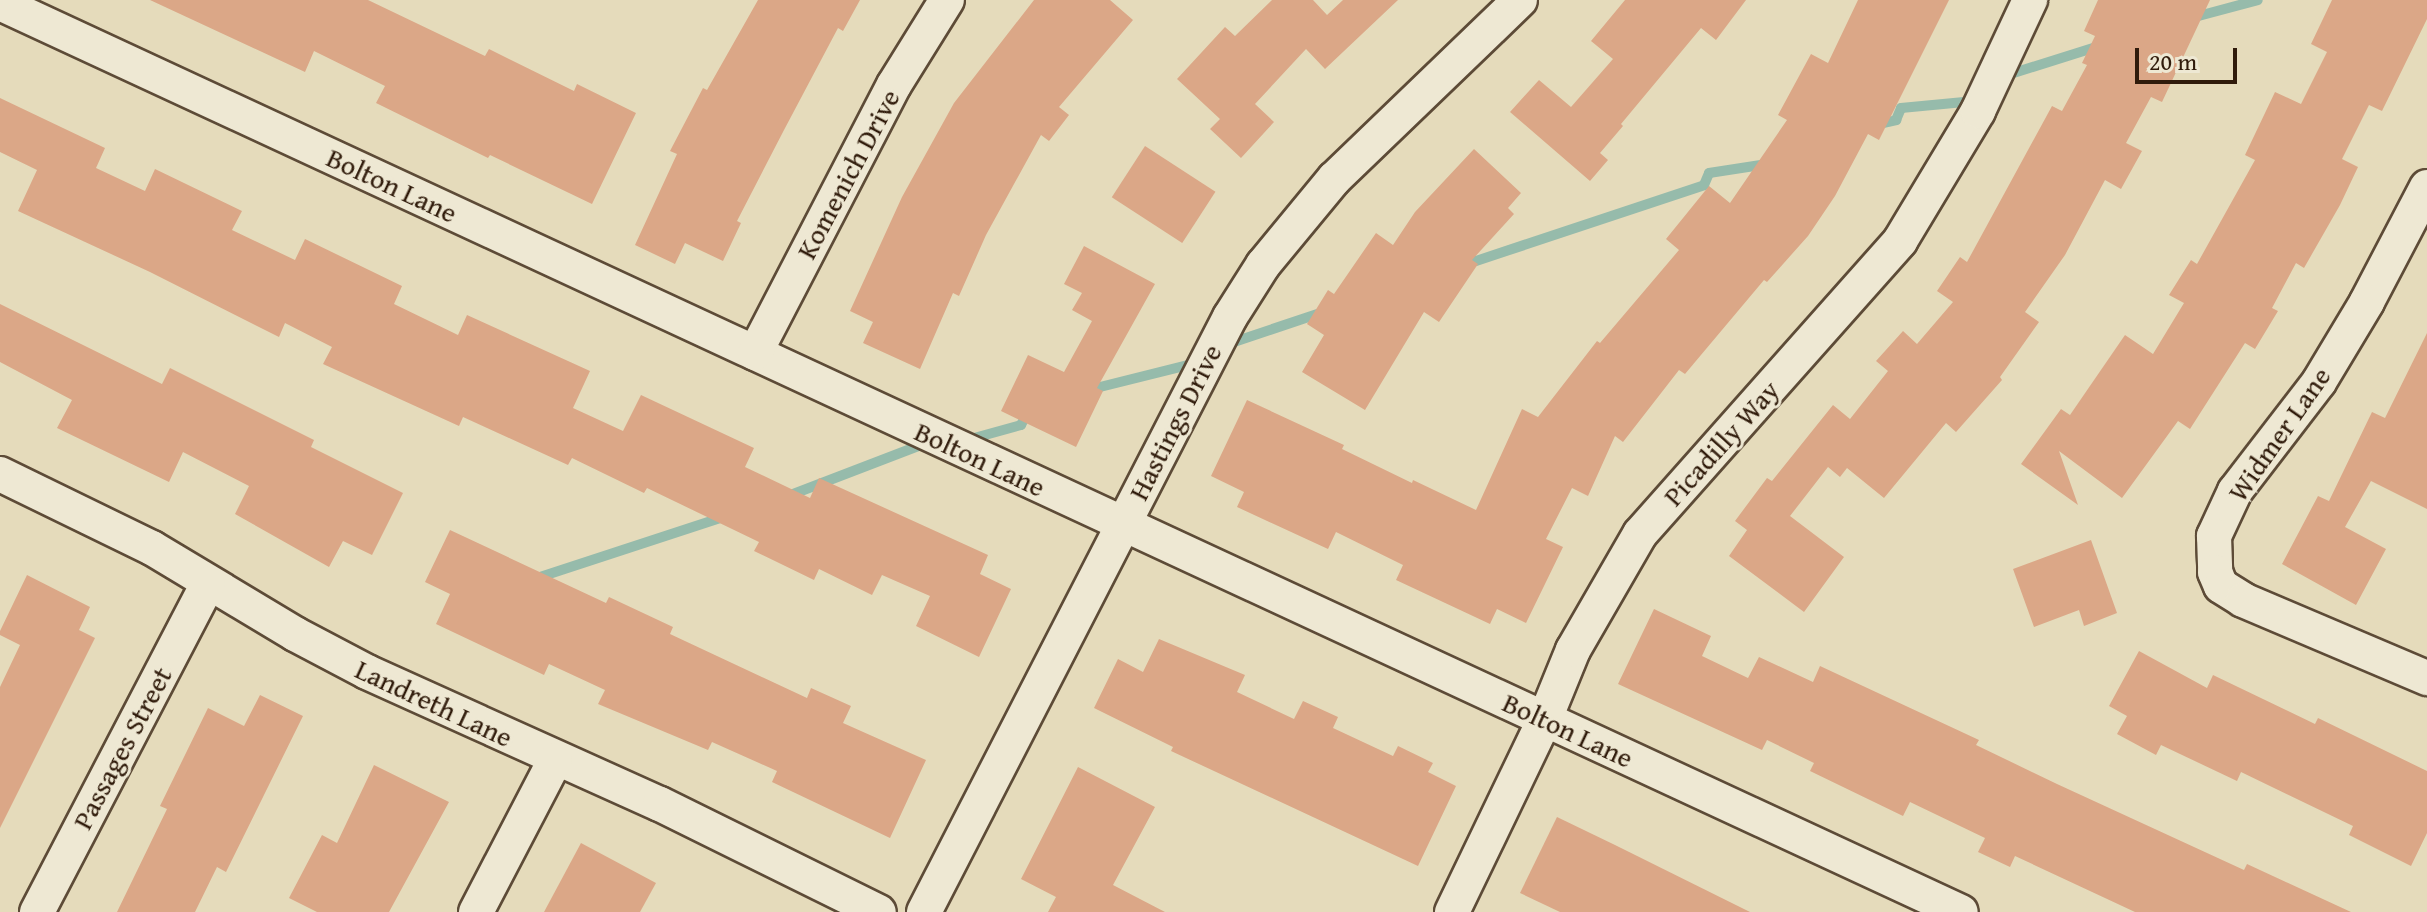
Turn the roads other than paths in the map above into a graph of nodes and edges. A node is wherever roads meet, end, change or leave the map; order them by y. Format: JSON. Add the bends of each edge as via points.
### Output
{"nodes":[{"id":1,"x":947,"y":0,"type":"edge"},
{"id":2,"x":1520,"y":0,"type":"edge"},
{"id":3,"x":2030,"y":0,"type":"edge"},
{"id":4,"x":0,"y":3,"type":"edge"},
{"id":5,"x":2427,"y":187,"type":"edge"},
{"id":6,"x":755,"y":353,"type":"junction"},
{"id":7,"x":0,"y":474,"type":"edge"},
{"id":8,"x":1122,"y":526,"type":"junction"},
{"id":9,"x":208,"y":584,"type":"junction"},
{"id":10,"x":2427,"y":678,"type":"edge"},
{"id":11,"x":1544,"y":721,"type":"junction"},
{"id":12,"x":555,"y":760,"type":"junction"},
{"id":13,"x":37,"y":912,"type":"edge"},
{"id":14,"x":476,"y":912,"type":"edge"},
{"id":15,"x":879,"y":912,"type":"edge"},
{"id":16,"x":924,"y":912,"type":"edge"},
{"id":17,"x":1452,"y":912,"type":"edge"},
{"id":18,"x":1961,"y":912,"type":"edge"}],
"edges":[{"from":1,"to":6,"type":"street","name":"Komenich Drive","via":[[894,85]]},
{"from":2,"to":8,"type":"street","name":"Hastings Drive","via":[[1334,179],[1263,265],[1230,317]]},
{"from":3,"to":11,"type":"street","name":"Picadilly Way","via":[[1978,111],[1900,241],[1640,534],[1573,650]]},
{"from":4,"to":6,"type":"street","name":"Bolton Lane"},
{"from":5,"to":10,"type":"street","name":"Widmer Lane","via":[[2319,382],[2235,491],[2214,536],[2215,572],[2221,586]]},
{"from":6,"to":8,"type":"street","name":"Bolton Lane"},
{"from":7,"to":9,"type":"street","name":"Landreth Lane","via":[[152,548]]},
{"from":8,"to":11,"type":"street","name":"Bolton Lane"},
{"from":8,"to":16,"type":"street","name":"Hastings Drive"},
{"from":9,"to":12,"type":"street","name":"Landreth Lane","via":[[367,672]]},
{"from":9,"to":13,"type":"street","name":"Passages Street"},
{"from":11,"to":17,"type":"street","name":"Picadilly Way"},
{"from":11,"to":18,"type":"street","name":"Bolton Lane"},
{"from":12,"to":14,"type":"street"},
{"from":12,"to":15,"type":"street","name":"Landreth Lane","via":[[660,804]]}]}
